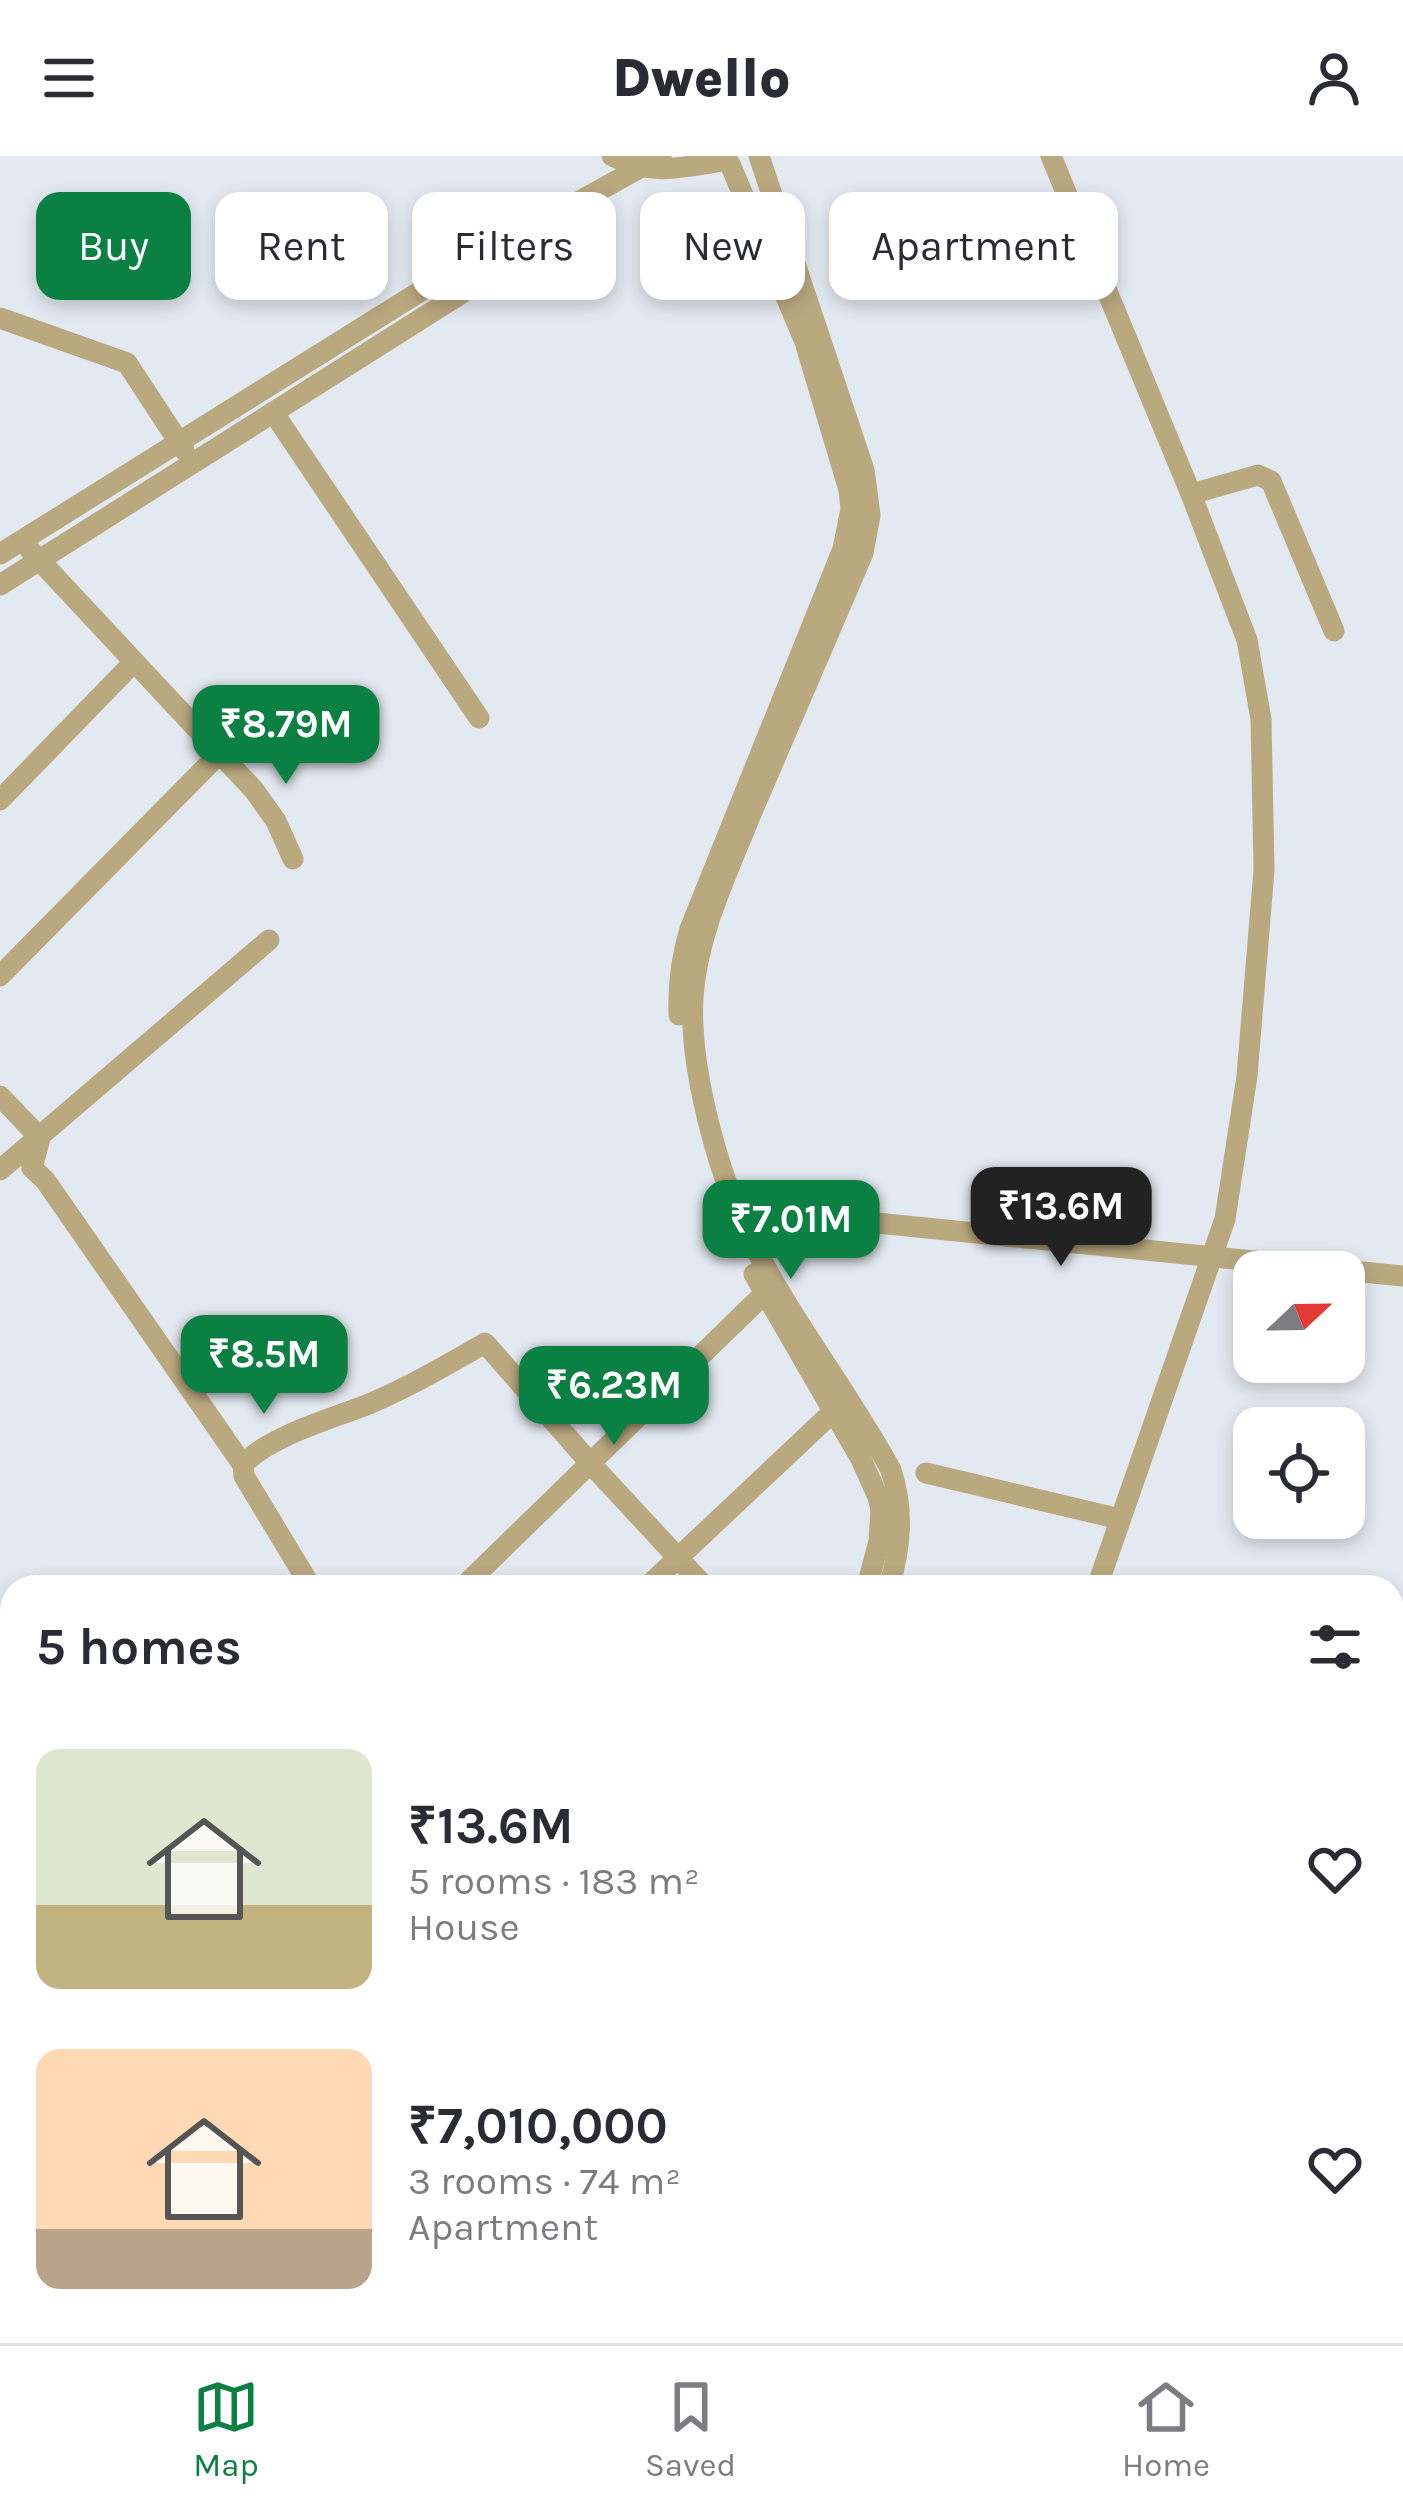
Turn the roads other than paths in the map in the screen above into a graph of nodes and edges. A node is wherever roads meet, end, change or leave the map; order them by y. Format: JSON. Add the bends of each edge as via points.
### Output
{"nodes":[{"id":1,"x":612,"y":156,"type":"edge"},
{"id":2,"x":661,"y":156,"type":"edge"},
{"id":3,"x":757,"y":156,"type":"edge"},
{"id":4,"x":1051,"y":156,"type":"edge"},
{"id":5,"x":724,"y":160,"type":"edge"},
{"id":6,"x":636,"y":168,"type":"junction"},
{"id":7,"x":595,"y":192,"type":"edge"},
{"id":8,"x":412,"y":296,"type":"edge"},
{"id":9,"x":451,"y":300,"type":"edge"},
{"id":10,"x":0,"y":317,"type":"edge"},
{"id":11,"x":273,"y":412,"type":"junction"},
{"id":12,"x":179,"y":442,"type":"junction"},
{"id":13,"x":192,"y":463,"type":"junction"},
{"id":14,"x":1191,"y":494,"type":"junction"},
{"id":15,"x":21,"y":540,"type":"junction"},
{"id":16,"x":0,"y":554,"type":"edge"},
{"id":17,"x":39,"y":560,"type":"junction"},
{"id":18,"x":0,"y":585,"type":"edge"},
{"id":19,"x":1334,"y":631,"type":"dead end"},
{"id":20,"x":133,"y":663,"type":"junction"},
{"id":21,"x":479,"y":718,"type":"dead end"},
{"id":22,"x":220,"y":753,"type":"junction"},
{"id":23,"x":0,"y":800,"type":"edge"},
{"id":24,"x":293,"y":859,"type":"dead end"},
{"id":25,"x":269,"y":940,"type":"dead end"},
{"id":26,"x":2,"y":969,"type":"edge"},
{"id":27,"x":0,"y":1096,"type":"edge"},
{"id":28,"x":706,"y":1132,"type":"junction"},
{"id":29,"x":40,"y":1138,"type":"junction"},
{"id":30,"x":0,"y":1170,"type":"edge"},
{"id":31,"x":778,"y":1213,"type":"dead end"},
{"id":32,"x":1214,"y":1255,"type":"junction"},
{"id":33,"x":1403,"y":1276,"type":"edge"},
{"id":34,"x":764,"y":1294,"type":"junction"},
{"id":35,"x":834,"y":1412,"type":"junction"},
{"id":36,"x":591,"y":1464,"type":"junction"},
{"id":37,"x":243,"y":1465,"type":"junction"},
{"id":38,"x":926,"y":1472,"type":"dead end"},
{"id":39,"x":1120,"y":1520,"type":"junction"},
{"id":40,"x":678,"y":1557,"type":"junction"},
{"id":41,"x":304,"y":1575,"type":"edge"},
{"id":42,"x":475,"y":1575,"type":"edge"},
{"id":43,"x":659,"y":1575,"type":"edge"},
{"id":44,"x":694,"y":1575,"type":"edge"},
{"id":45,"x":871,"y":1575,"type":"edge"},
{"id":46,"x":892,"y":1575,"type":"edge"},
{"id":47,"x":1101,"y":1575,"type":"edge"}],
"edges":[{"from":1,"to":6,"type":"street"},
{"from":2,"to":6,"type":"street"},
{"from":3,"to":5,"type":"street","via":[[746,164]]},
{"from":3,"to":28,"type":"street","via":[[864,470],[869,515],[862,554],[700,952],[693,1021]]},
{"from":4,"to":14,"type":"street"},
{"from":5,"to":6,"type":"street"},
{"from":5,"to":28,"type":"street","via":[[805,342],[851,509],[843,549],[684,949],[680,1020]]},
{"from":6,"to":7,"type":"street"},
{"from":8,"to":12,"type":"street"},
{"from":9,"to":11,"type":"street"},
{"from":10,"to":12,"type":"street","via":[[127,363]]},
{"from":11,"to":13,"type":"street"},
{"from":11,"to":21,"type":"street"},
{"from":12,"to":13,"type":"street"},
{"from":12,"to":15,"type":"street"},
{"from":13,"to":17,"type":"street"},
{"from":14,"to":19,"type":"street","via":[[1258,475],[1270,481]]},
{"from":14,"to":32,"type":"street","via":[[1247,640],[1261,718],[1264,870],[1249,1054]]},
{"from":15,"to":16,"type":"street"},
{"from":15,"to":17,"type":"street"},
{"from":17,"to":18,"type":"street"},
{"from":17,"to":20,"type":"street"},
{"from":20,"to":22,"type":"street"},
{"from":20,"to":23,"type":"street"},
{"from":22,"to":24,"type":"street","via":[[276,821]]},
{"from":22,"to":26,"type":"street"},
{"from":25,"to":29,"type":"street"},
{"from":27,"to":29,"type":"street"},
{"from":28,"to":34,"type":"street","via":[[726,1218]]},
{"from":28,"to":46,"type":"street","via":[[774,1282],[891,1470],[901,1518]]},
{"from":29,"to":30,"type":"street"},
{"from":29,"to":37,"type":"street","via":[[32,1168]]},
{"from":31,"to":32,"type":"street"},
{"from":32,"to":33,"type":"street"},
{"from":32,"to":39,"type":"street"},
{"from":34,"to":35,"type":"street"},
{"from":34,"to":36,"type":"street"},
{"from":35,"to":40,"type":"street"},
{"from":35,"to":45,"type":"street","via":[[881,1510]]},
{"from":36,"to":37,"type":"street","via":[[485,1343]]},
{"from":36,"to":40,"type":"street"},
{"from":36,"to":42,"type":"street"},
{"from":37,"to":41,"type":"street"},
{"from":38,"to":39,"type":"street"},
{"from":39,"to":47,"type":"street"},
{"from":40,"to":43,"type":"street"},
{"from":40,"to":44,"type":"street"}]}
